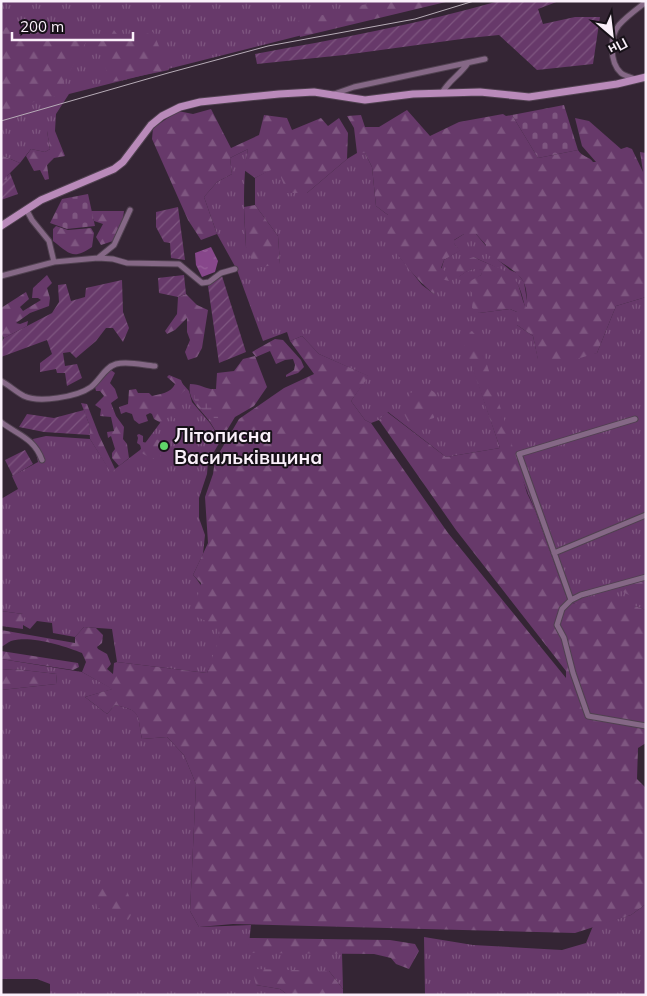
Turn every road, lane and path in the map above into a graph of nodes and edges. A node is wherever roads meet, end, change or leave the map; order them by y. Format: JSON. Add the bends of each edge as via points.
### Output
{"nodes":[{"id":1,"x":646,"y":2,"type":"edge"},
{"id":2,"x":484,"y":59,"type":"dead end"},
{"id":3,"x":468,"y":63,"type":"junction"},
{"id":4,"x":646,"y":77,"type":"edge"},
{"id":5,"x":638,"y":79,"type":"junction"},
{"id":6,"x":442,"y":93,"type":"junction"},
{"id":7,"x":334,"y":94,"type":"junction"},
{"id":8,"x":26,"y":209,"type":"junction"},
{"id":9,"x":130,"y":210,"type":"dead end"},
{"id":10,"x":1,"y":226,"type":"edge"},
{"id":11,"x":98,"y":258,"type":"junction"},
{"id":12,"x":54,"y":262,"type":"junction"},
{"id":13,"x":235,"y":269,"type":"dead end"},
{"id":14,"x":1,"y":276,"type":"edge"},
{"id":15,"x":155,"y":366,"type":"dead end"},
{"id":16,"x":1,"y":381,"type":"edge"},
{"id":17,"x":635,"y":420,"type":"dead end"},
{"id":18,"x":1,"y":422,"type":"edge"},
{"id":19,"x":42,"y":460,"type":"dead end"},
{"id":20,"x":646,"y":515,"type":"edge"},
{"id":21,"x":554,"y":553,"type":"junction"},
{"id":22,"x":646,"y":577,"type":"edge"},
{"id":23,"x":570,"y":600,"type":"junction"},
{"id":24,"x":646,"y":726,"type":"edge"}],
"edges":[{"from":1,"to":5,"type":"street","via":[[618,27],[612,49],[618,70]]},
{"from":2,"to":3,"type":"street"},
{"from":3,"to":6,"type":"street","via":[[447,83]]},
{"from":3,"to":7,"type":"street"},
{"from":4,"to":5,"type":"street"},
{"from":5,"to":6,"type":"street","via":[[531,97],[480,92]]},
{"from":6,"to":7,"type":"street","via":[[365,100]]},
{"from":7,"to":8,"type":"street","via":[[279,94],[180,107],[151,125],[123,162],[114,168]]},
{"from":8,"to":10,"type":"street"},
{"from":8,"to":12,"type":"street","via":[[49,241]]},
{"from":9,"to":11,"type":"street","via":[[114,245]]},
{"from":11,"to":12,"type":"street"},
{"from":11,"to":13,"type":"street","via":[[127,263],[178,264],[202,283]]},
{"from":12,"to":14,"type":"street"},
{"from":15,"to":16,"type":"street","via":[[117,364],[91,386],[54,398],[22,395]]},
{"from":17,"to":21,"type":"street","via":[[519,454]]},
{"from":18,"to":19,"type":"street","via":[[29,440]]},
{"from":20,"to":21,"type":"street"},
{"from":21,"to":23,"type":"street"},
{"from":22,"to":23,"type":"street"},
{"from":23,"to":24,"type":"street","via":[[562,609],[557,625],[588,716]]}]}
